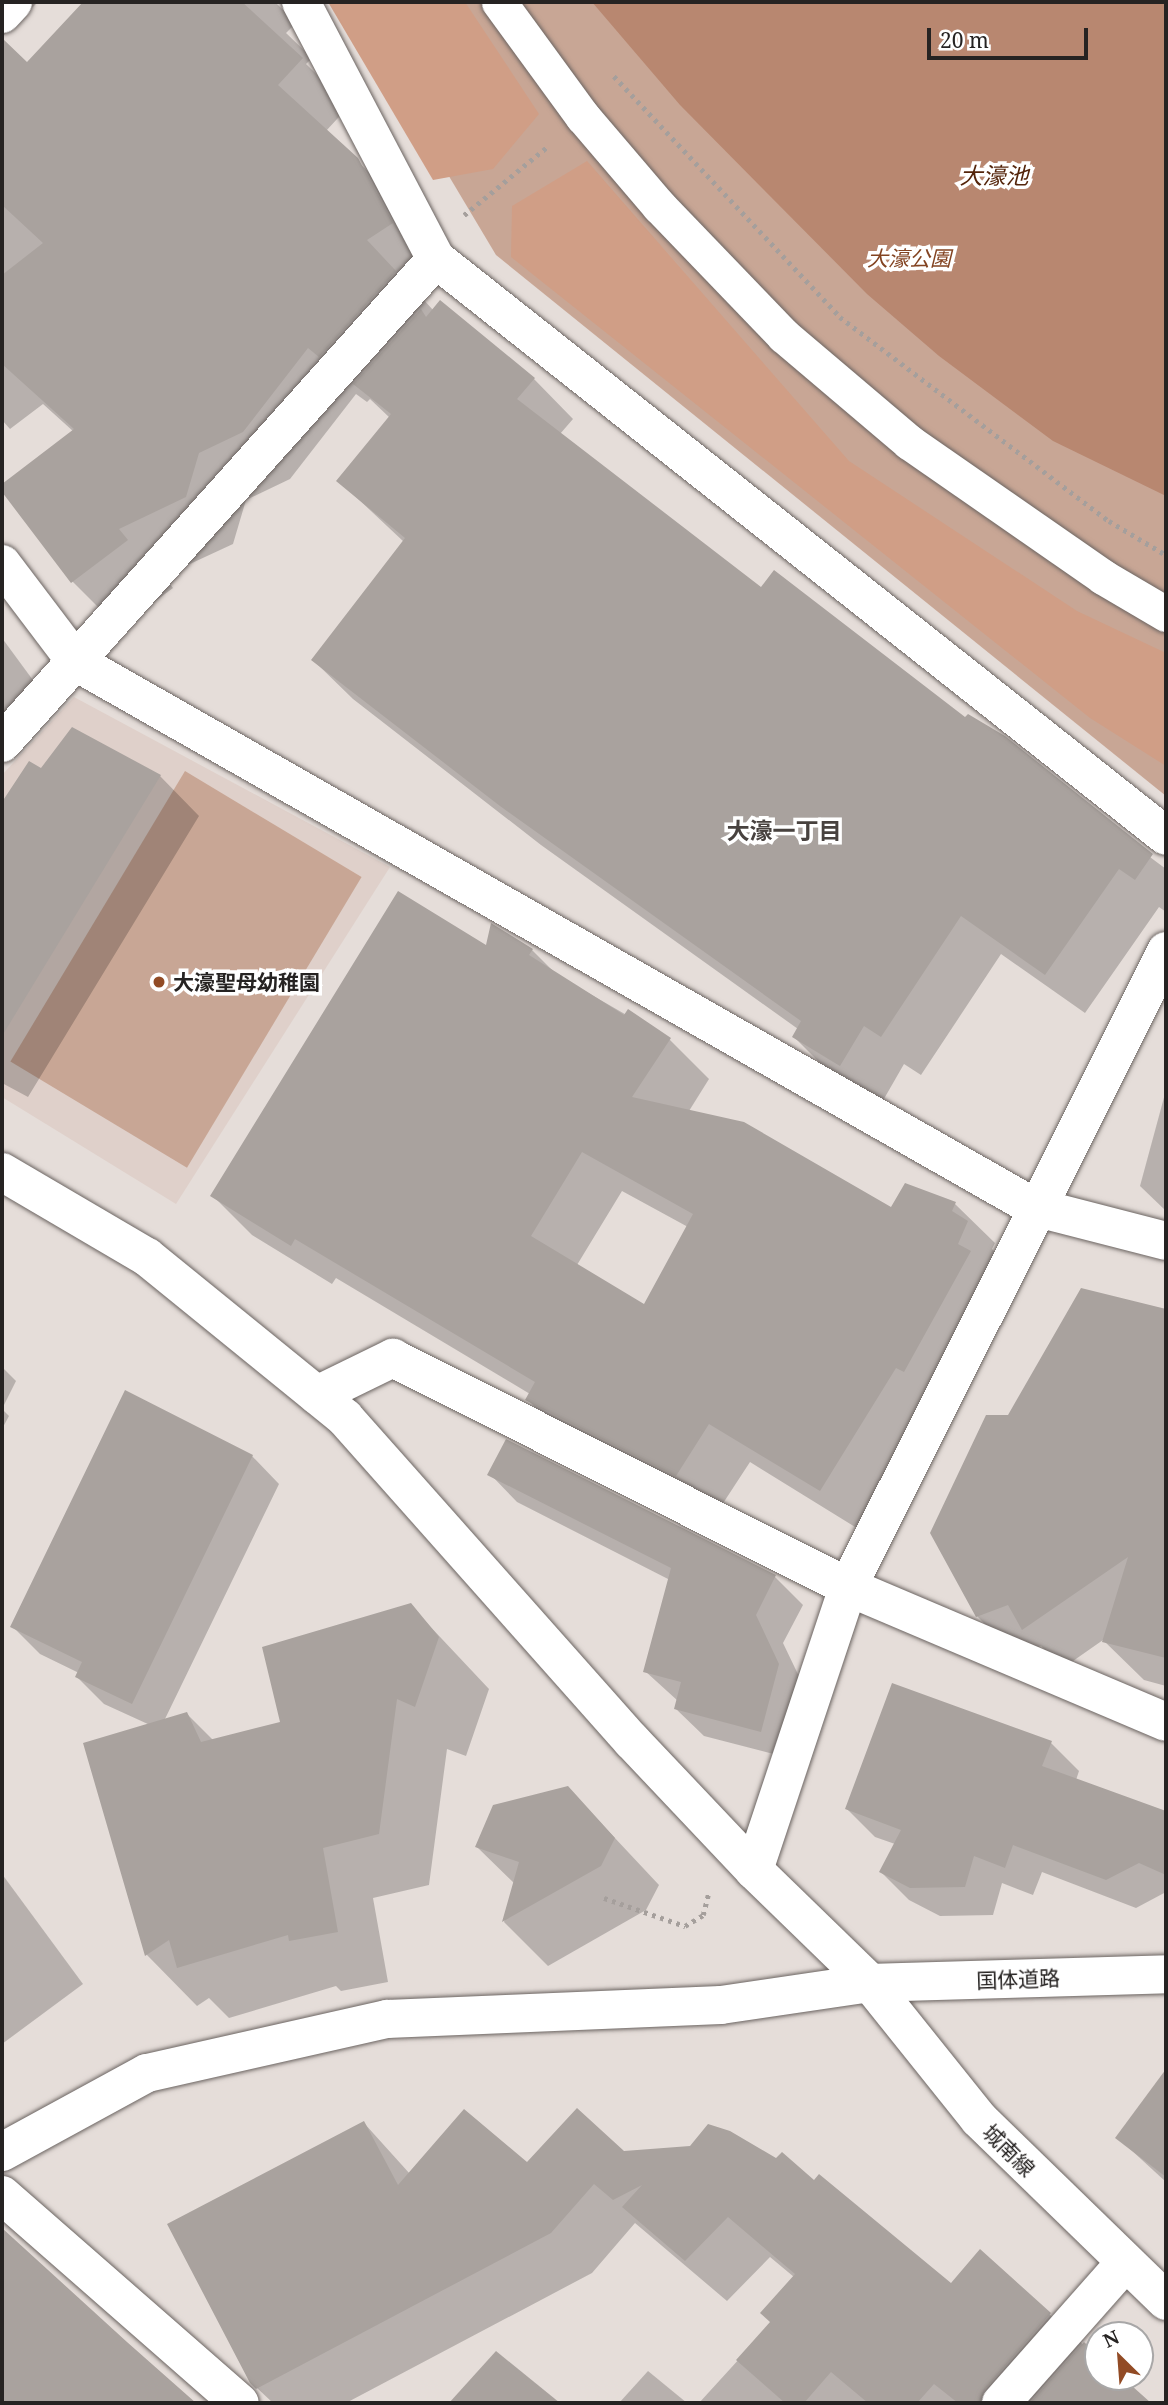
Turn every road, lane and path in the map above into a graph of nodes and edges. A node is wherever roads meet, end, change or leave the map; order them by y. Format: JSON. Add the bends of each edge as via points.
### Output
{"nodes":[{"id":1,"x":13,"y":2,"type":"edge"},
{"id":2,"x":301,"y":2,"type":"edge"},
{"id":3,"x":499,"y":2,"type":"edge"},
{"id":4,"x":2,"y":14,"type":"edge"},
{"id":5,"x":606,"y":68,"type":"dead end"},
{"id":6,"x":622,"y":85,"type":"junction"},
{"id":7,"x":583,"y":117,"type":"junction"},
{"id":8,"x":432,"y":252,"type":"junction"},
{"id":9,"x":1166,"y":555,"type":"edge"},
{"id":10,"x":2,"y":564,"type":"edge"},
{"id":11,"x":1166,"y":614,"type":"edge"},
{"id":12,"x":76,"y":662,"type":"junction"},
{"id":13,"x":2,"y":743,"type":"edge"},
{"id":14,"x":1166,"y":836,"type":"edge"},
{"id":15,"x":1166,"y":951,"type":"edge"},
{"id":16,"x":2,"y":1172,"type":"edge"},
{"id":17,"x":1034,"y":1207,"type":"junction"},
{"id":18,"x":1166,"y":1241,"type":"edge"},
{"id":19,"x":317,"y":1395,"type":"junction"},
{"id":20,"x":848,"y":1587,"type":"junction"},
{"id":21,"x":1166,"y":1722,"type":"edge"},
{"id":22,"x":754,"y":1870,"type":"junction"},
{"id":23,"x":1166,"y":1974,"type":"edge"},
{"id":24,"x":870,"y":1983,"type":"junction"},
{"id":25,"x":2,"y":2152,"type":"edge"},
{"id":26,"x":2,"y":2195,"type":"edge"},
{"id":27,"x":1124,"y":2264,"type":"junction"},
{"id":28,"x":1166,"y":2301,"type":"edge"},
{"id":29,"x":240,"y":2403,"type":"edge"},
{"id":30,"x":1001,"y":2403,"type":"edge"}],
"edges":[{"from":1,"to":4,"type":"street"},
{"from":2,"to":8,"type":"street"},
{"from":3,"to":7,"type":"street"},
{"from":5,"to":6,"type":"path"},
{"from":6,"to":7,"type":"path"},
{"from":6,"to":9,"type":"path","via":[[839,317],[1109,520]]},
{"from":7,"to":8,"type":"path"},
{"from":7,"to":11,"type":"street","via":[[659,206],[784,337],[909,442],[1103,577]]},
{"from":8,"to":12,"type":"street"},
{"from":8,"to":14,"type":"street"},
{"from":10,"to":12,"type":"street"},
{"from":12,"to":13,"type":"street"},
{"from":12,"to":17,"type":"street"},
{"from":15,"to":17,"type":"street"},
{"from":16,"to":19,"type":"street","name":"城南線","via":[[147,1257]]},
{"from":17,"to":18,"type":"street"},
{"from":17,"to":20,"type":"street"},
{"from":19,"to":20,"type":"street","via":[[393,1358]]},
{"from":19,"to":22,"type":"street","name":"城南線","via":[[345,1418]]},
{"from":20,"to":21,"type":"street"},
{"from":20,"to":22,"type":"street"},
{"from":22,"to":24,"type":"street","name":"城南線"},
{"from":23,"to":24,"type":"street","name":"国体道路"},
{"from":24,"to":25,"type":"street","name":"国体道路","via":[[721,2005],[387,2019],[147,2073]]},
{"from":24,"to":27,"type":"street","name":"城南線","via":[[979,2119]]},
{"from":26,"to":29,"type":"street"},
{"from":27,"to":28,"type":"street","name":"城南線"},
{"from":27,"to":30,"type":"street"}]}
